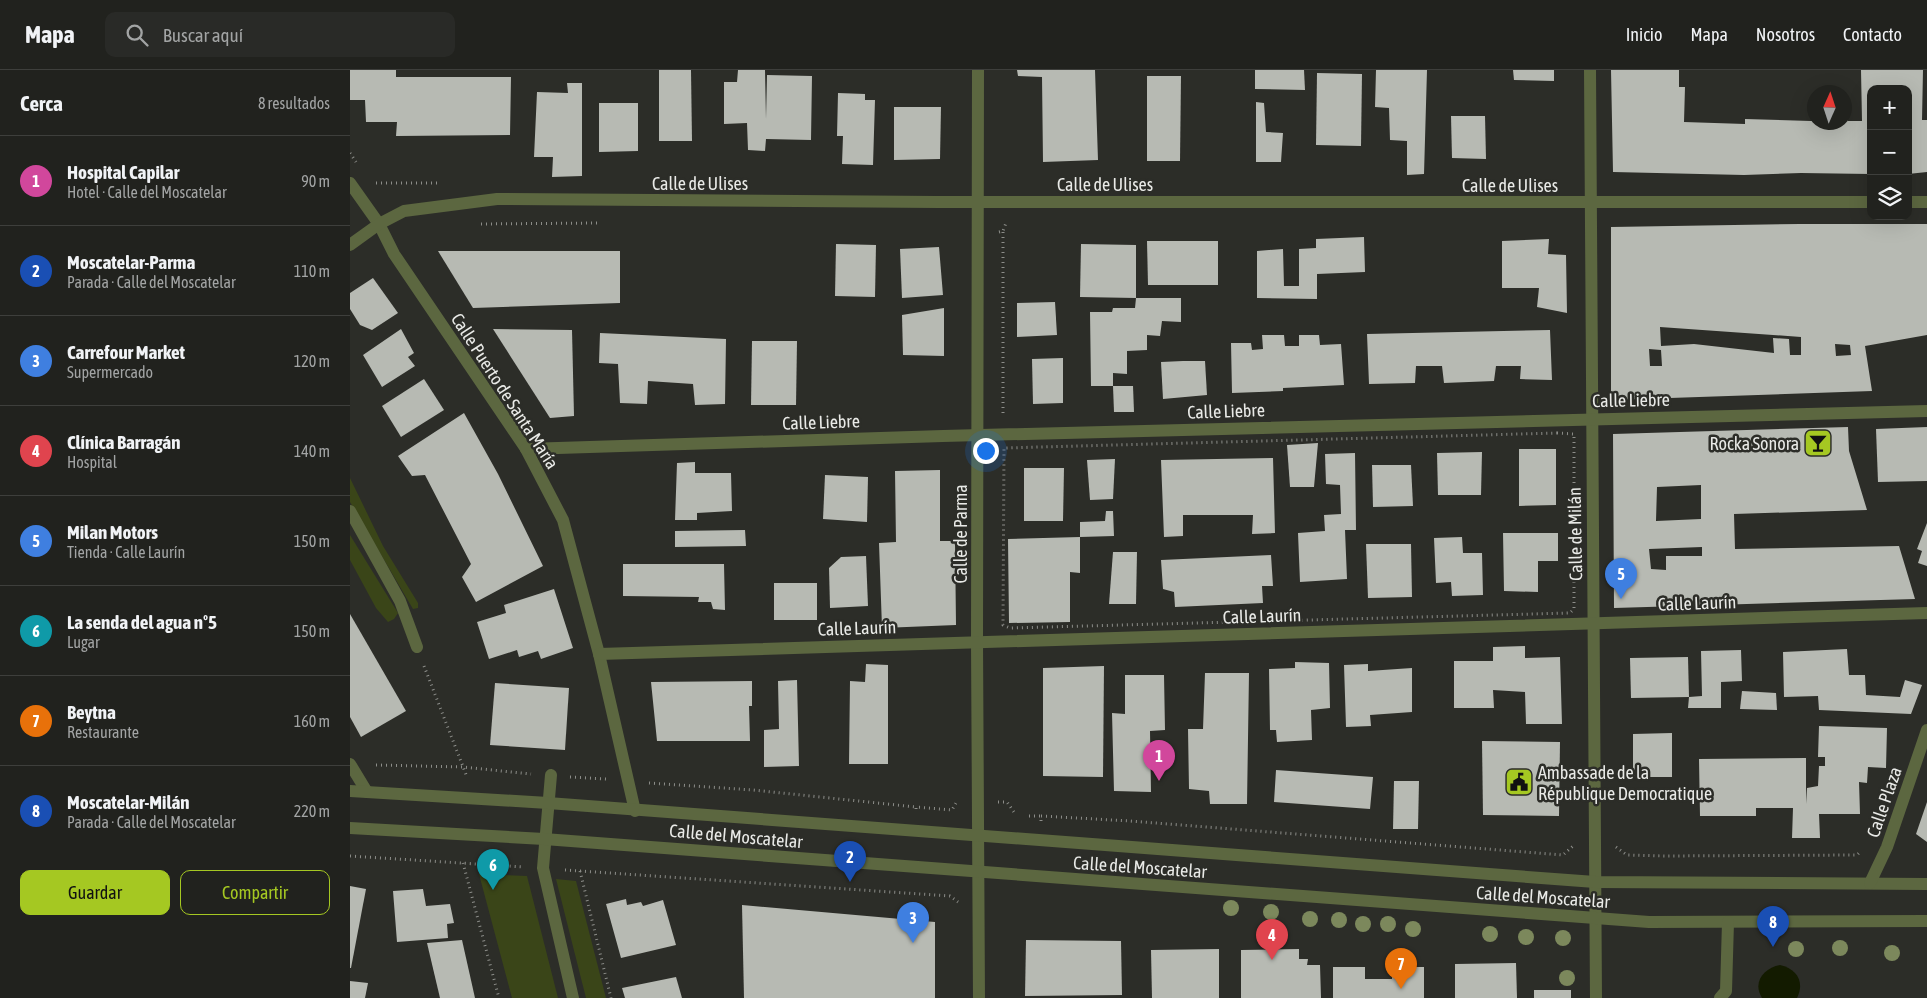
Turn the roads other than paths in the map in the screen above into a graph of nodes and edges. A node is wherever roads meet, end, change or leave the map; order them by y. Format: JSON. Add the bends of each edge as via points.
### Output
{"nodes":[{"id":1,"x":978,"y":70,"type":"edge"},
{"id":2,"x":1590,"y":70,"type":"edge"},
{"id":3,"x":350,"y":183,"type":"edge"},
{"id":4,"x":978,"y":202,"type":"junction"},
{"id":5,"x":1867,"y":202,"type":"edge"},
{"id":6,"x":1912,"y":202,"type":"edge"},
{"id":7,"x":1927,"y":202,"type":"edge"},
{"id":8,"x":1592,"y":203,"type":"junction"},
{"id":9,"x":379,"y":224,"type":"junction"},
{"id":10,"x":350,"y":245,"type":"edge"},
{"id":11,"x":1927,"y":410,"type":"edge"},
{"id":12,"x":1592,"y":418,"type":"junction"},
{"id":13,"x":978,"y":436,"type":"junction"},
{"id":14,"x":526,"y":449,"type":"junction"},
{"id":15,"x":350,"y":511,"type":"edge"},
{"id":16,"x":1927,"y":613,"type":"edge"},
{"id":17,"x":1594,"y":623,"type":"junction"},
{"id":18,"x":977,"y":642,"type":"junction"},
{"id":19,"x":417,"y":647,"type":"road end"},
{"id":20,"x":598,"y":654,"type":"junction"},
{"id":21,"x":1927,"y":730,"type":"edge"},
{"id":22,"x":350,"y":764,"type":"edge"},
{"id":23,"x":550,"y":775,"type":"dead end"},
{"id":24,"x":350,"y":791,"type":"edge"},
{"id":25,"x":367,"y":792,"type":"junction"},
{"id":26,"x":548,"y":803,"type":"junction"},
{"id":27,"x":635,"y":811,"type":"junction"},
{"id":28,"x":350,"y":828,"type":"edge"},
{"id":29,"x":978,"y":836,"type":"junction"},
{"id":30,"x":544,"y":839,"type":"junction"},
{"id":31,"x":978,"y":872,"type":"junction"},
{"id":32,"x":1595,"y":882,"type":"junction"},
{"id":33,"x":1870,"y":883,"type":"junction"},
{"id":34,"x":1927,"y":884,"type":"edge"},
{"id":35,"x":1596,"y":917,"type":"junction"},
{"id":36,"x":1927,"y":921,"type":"edge"},
{"id":37,"x":1728,"y":922,"type":"junction"},
{"id":38,"x":573,"y":998,"type":"edge"},
{"id":39,"x":979,"y":998,"type":"edge"},
{"id":40,"x":1596,"y":998,"type":"edge"},
{"id":41,"x":1720,"y":998,"type":"edge"}],
"edges":[{"from":1,"to":4,"type":"street","name":"Calle de Parma"},
{"from":2,"to":8,"type":"street","name":"Calle de Milán"},
{"from":3,"to":9,"type":"street","name":"Calle Puerto de Santa María"},
{"from":4,"to":8,"type":"street","name":"Calle de Ulises"},
{"from":4,"to":9,"type":"street","name":"Calle de Ulises","via":[[497,199],[404,211]]},
{"from":4,"to":13,"type":"street","name":"Calle de Parma"},
{"from":5,"to":8,"type":"street","name":"Calle de Ulises"},
{"from":6,"to":7,"type":"street"},
{"from":8,"to":12,"type":"street","name":"Calle de Milán"},
{"from":9,"to":10,"type":"street","name":"Calle de Ulises"},
{"from":9,"to":14,"type":"street","name":"Calle Puerto de Santa María","via":[[394,254]]},
{"from":11,"to":12,"type":"street","name":"Calle Liebre"},
{"from":12,"to":13,"type":"street","name":"Calle Liebre"},
{"from":12,"to":17,"type":"street","name":"Calle de Milán"},
{"from":13,"to":14,"type":"street","name":"Calle Liebre"},
{"from":13,"to":18,"type":"street","name":"Calle de Parma"},
{"from":14,"to":20,"type":"street","name":"Calle Puerto de Santa María","via":[[563,520]]},
{"from":15,"to":19,"type":"street","via":[[400,601]]},
{"from":16,"to":17,"type":"street","name":"Calle Laurín"},
{"from":17,"to":18,"type":"street","name":"Calle Laurín"},
{"from":17,"to":32,"type":"street","name":"Calle de Milán"},
{"from":18,"to":20,"type":"street","name":"Calle Laurín"},
{"from":18,"to":29,"type":"street","name":"Calle de Parma"},
{"from":20,"to":27,"type":"street","name":"Calle Puerto de Santa María"},
{"from":21,"to":33,"type":"street","name":"Calle Plaza","via":[[1887,847]]},
{"from":22,"to":25,"type":"street"},
{"from":23,"to":26,"type":"street"},
{"from":24,"to":25,"type":"street","name":"Calle del Moscatelar"},
{"from":25,"to":26,"type":"street","name":"Calle del Moscatelar"},
{"from":26,"to":27,"type":"street","name":"Calle del Moscatelar"},
{"from":26,"to":30,"type":"street"},
{"from":27,"to":29,"type":"street","name":"Calle del Moscatelar"},
{"from":28,"to":30,"type":"street","name":"Calle del Moscatelar"},
{"from":29,"to":31,"type":"street","name":"Calle de Parma"},
{"from":29,"to":32,"type":"street","name":"Calle del Moscatelar"},
{"from":30,"to":31,"type":"street","name":"Calle del Moscatelar"},
{"from":30,"to":38,"type":"street","via":[[543,868]]},
{"from":31,"to":35,"type":"street","name":"Calle del Moscatelar","via":[[1534,915]]},
{"from":31,"to":39,"type":"street","name":"Calle de Parma"},
{"from":32,"to":33,"type":"street","name":"Calle del Moscatelar"},
{"from":32,"to":35,"type":"street","name":"Calle de Milán"},
{"from":33,"to":34,"type":"street","name":"Calle del Moscatelar"},
{"from":35,"to":37,"type":"street","name":"Calle del Moscatelar","via":[[1649,922]]},
{"from":35,"to":40,"type":"street","name":"Calle de Milán"},
{"from":36,"to":37,"type":"street","name":"Calle del Moscatelar"},
{"from":37,"to":41,"type":"street","via":[[1726,991]]}]}
